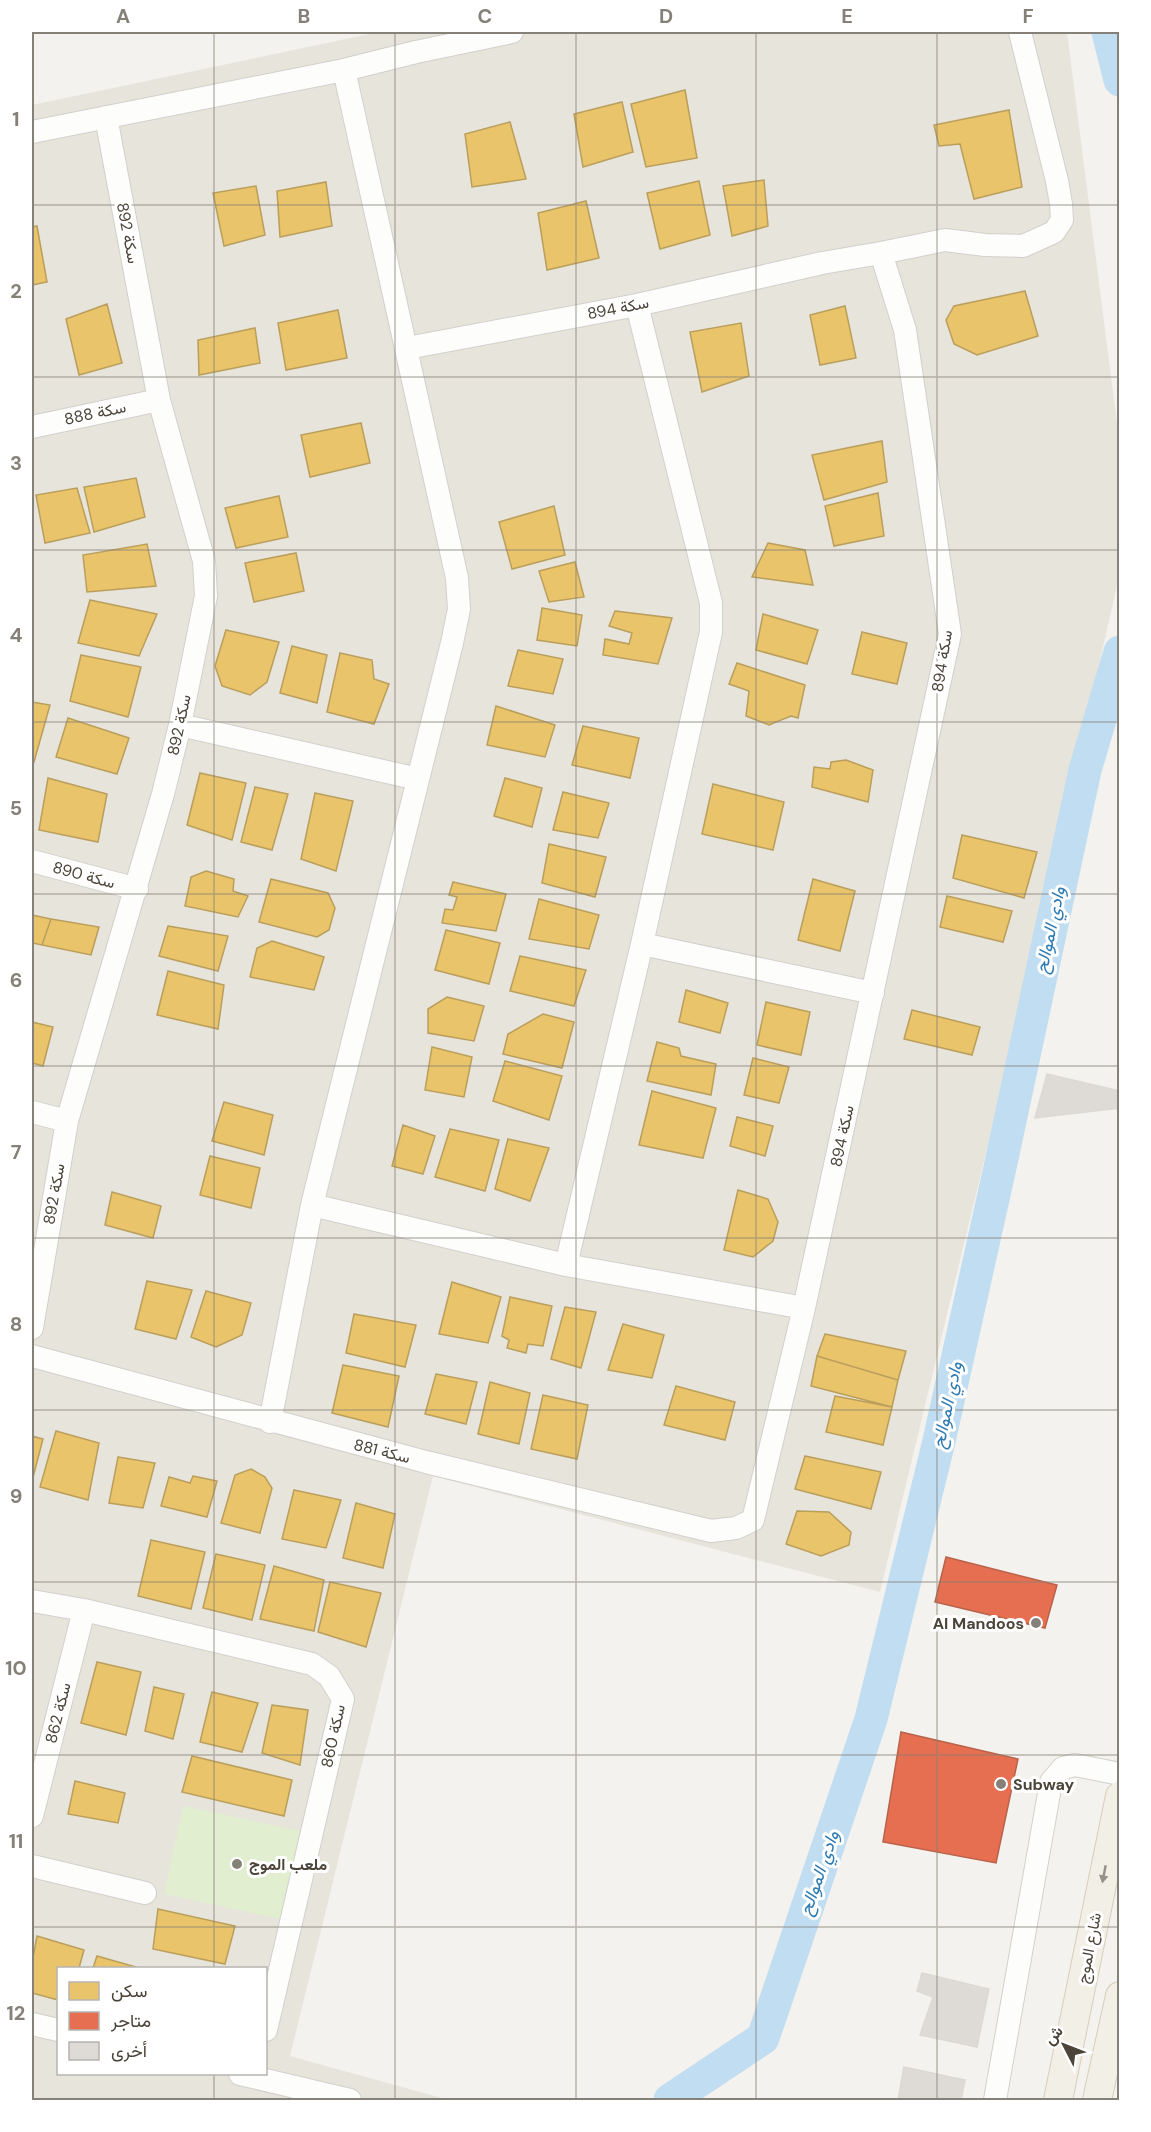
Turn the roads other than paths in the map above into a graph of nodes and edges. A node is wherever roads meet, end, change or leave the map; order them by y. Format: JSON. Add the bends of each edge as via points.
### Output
{"nodes":[{"id":1,"x":512,"y":32,"type":"edge"},
{"id":2,"x":1020,"y":32,"type":"edge"},
{"id":3,"x":344,"y":70,"type":"junction"},
{"id":4,"x":106,"y":117,"type":"junction"},
{"id":5,"x":32,"y":132,"type":"edge"},
{"id":6,"x":881,"y":253,"type":"junction"},
{"id":7,"x":637,"y":305,"type":"junction"},
{"id":8,"x":407,"y":348,"type":"junction"},
{"id":9,"x":159,"y":400,"type":"junction"},
{"id":10,"x":32,"y":427,"type":"edge"},
{"id":11,"x":180,"y":725,"type":"junction"},
{"id":12,"x":418,"y":779,"type":"junction"},
{"id":13,"x":32,"y":861,"type":"edge"},
{"id":14,"x":137,"y":889,"type":"junction"},
{"id":15,"x":642,"y":944,"type":"junction"},
{"id":16,"x":873,"y":993,"type":"junction"},
{"id":17,"x":32,"y":1113,"type":"edge"},
{"id":18,"x":67,"y":1121,"type":"junction"},
{"id":19,"x":312,"y":1205,"type":"junction"},
{"id":20,"x":566,"y":1265,"type":"junction"},
{"id":21,"x":804,"y":1308,"type":"junction"},
{"id":22,"x":32,"y":1328,"type":"edge"},
{"id":23,"x":32,"y":1356,"type":"edge"},
{"id":24,"x":270,"y":1422,"type":"junction"},
{"id":25,"x":736,"y":1528,"type":"joint"},
{"id":26,"x":32,"y":1600,"type":"edge"},
{"id":27,"x":84,"y":1610,"type":"junction"},
{"id":28,"x":1119,"y":1774,"type":"edge"},
{"id":29,"x":1119,"y":1796,"type":"edge"},
{"id":30,"x":32,"y":1816,"type":"edge"},
{"id":31,"x":32,"y":1866,"type":"edge"},
{"id":32,"x":145,"y":1893,"type":"dead end"},
{"id":33,"x":1119,"y":1996,"type":"edge"},
{"id":34,"x":32,"y":2024,"type":"edge"},
{"id":35,"x":267,"y":2026,"type":"edge"},
{"id":36,"x":57,"y":2030,"type":"edge"},
{"id":37,"x":250,"y":2075,"type":"edge"},
{"id":38,"x":350,"y":2100,"type":"edge"},
{"id":39,"x":995,"y":2100,"type":"edge"},
{"id":40,"x":1058,"y":2100,"type":"edge"},
{"id":41,"x":1097,"y":2100,"type":"edge"}],
"edges":[{"from":1,"to":3,"type":"street"},
{"from":2,"to":6,"type":"street","via":[[1057,181],[1062,220],[1054,232],[1023,246],[945,240]]},
{"from":3,"to":4,"type":"street"},
{"from":3,"to":8,"type":"street"},
{"from":4,"to":5,"type":"street"},
{"from":4,"to":9,"type":"street","name":"سكة 892"},
{"from":6,"to":7,"type":"street","name":"سكة 894"},
{"from":6,"to":16,"type":"street","name":"سكة 894","via":[[904,330],[950,634]]},
{"from":7,"to":8,"type":"street","name":"سكة 894"},
{"from":7,"to":15,"type":"street","via":[[712,617]]},
{"from":8,"to":12,"type":"street","via":[[457,578],[459,609]]},
{"from":9,"to":10,"type":"street","name":"سكة 888"},
{"from":9,"to":11,"type":"street","name":"سكة 892","via":[[206,579]]},
{"from":11,"to":12,"type":"street"},
{"from":11,"to":14,"type":"street","name":"سكة 892"},
{"from":12,"to":19,"type":"street"},
{"from":13,"to":14,"type":"street","name":"سكة 890"},
{"from":14,"to":18,"type":"street","name":"سكة 892"},
{"from":15,"to":16,"type":"street"},
{"from":15,"to":20,"type":"street"},
{"from":16,"to":21,"type":"street","name":"سكة 894"},
{"from":17,"to":18,"type":"street"},
{"from":18,"to":22,"type":"street","name":"سكة 892"},
{"from":19,"to":20,"type":"street"},
{"from":19,"to":24,"type":"street"},
{"from":20,"to":21,"type":"street"},
{"from":21,"to":25,"type":"street","name":"سكة 894","via":[[753,1520]]},
{"from":23,"to":24,"type":"street","name":"سكة 881"},
{"from":24,"to":25,"type":"street","name":"سكة 881","via":[[711,1531]]},
{"from":26,"to":27,"type":"street","name":"سكة 860"},
{"from":27,"to":30,"type":"street","name":"سكة 862"},
{"from":27,"to":35,"type":"street","name":"سكة 860","via":[[312,1664],[329,1676],[343,1699]]},
{"from":28,"to":39,"type":"street","via":[[1075,1765],[1063,1768],[1051,1782]]},
{"from":29,"to":40,"type":"main road","name":"شارع الموج","one_way":true},
{"from":31,"to":32,"type":"street"},
{"from":33,"to":41,"type":"main road"},
{"from":34,"to":36,"type":"street"},
{"from":37,"to":38,"type":"street"}]}
